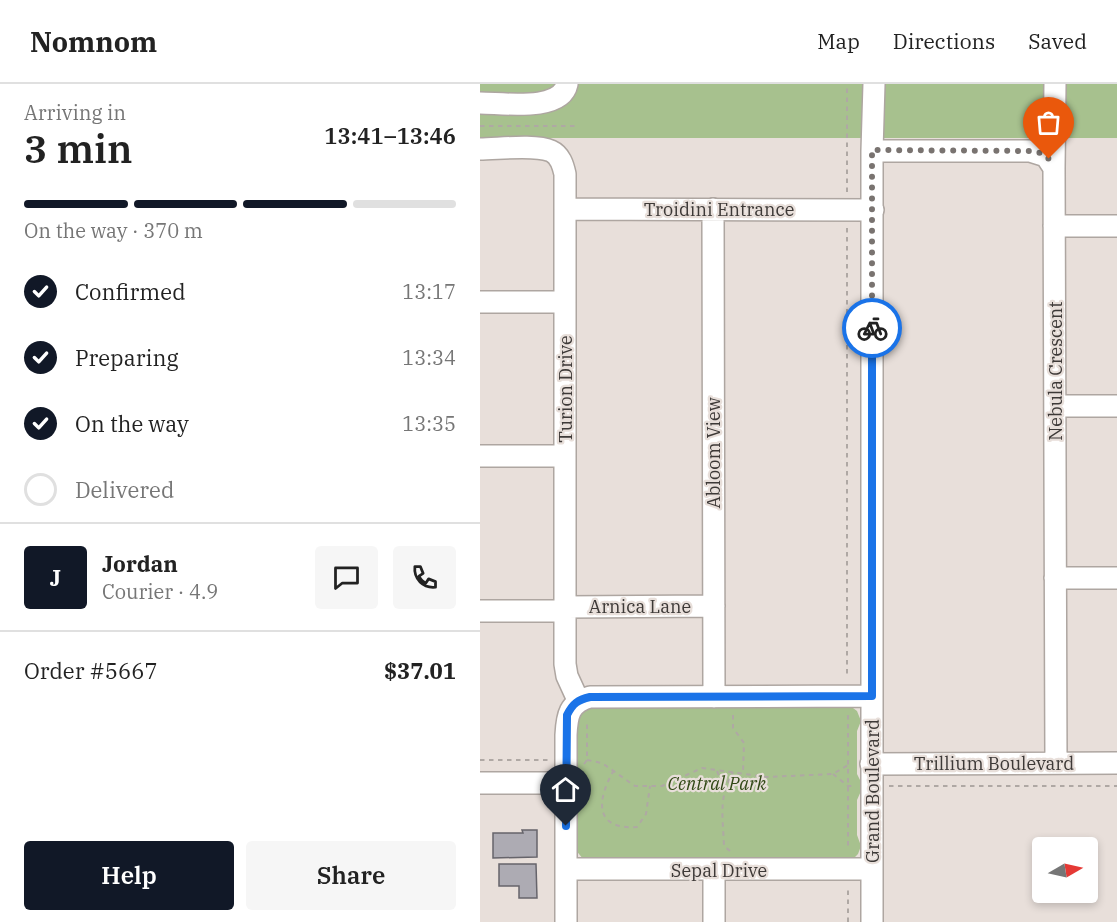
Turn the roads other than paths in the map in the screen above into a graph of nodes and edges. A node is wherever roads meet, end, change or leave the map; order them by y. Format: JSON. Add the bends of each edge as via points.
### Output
{"nodes":[{"id":1,"x":567,"y":84,"type":"edge"},
{"id":2,"x":874,"y":84,"type":"edge"},
{"id":3,"x":1055,"y":84,"type":"edge"},
{"id":4,"x":480,"y":103,"type":"edge"},
{"id":5,"x":480,"y":149,"type":"edge"},
{"id":6,"x":872,"y":150,"type":"junction"},
{"id":7,"x":1054,"y":168,"type":"junction"},
{"id":8,"x":565,"y":209,"type":"junction"},
{"id":9,"x":713,"y":210,"type":"junction"},
{"id":10,"x":873,"y":210,"type":"junction"},
{"id":11,"x":1054,"y":225,"type":"junction"},
{"id":12,"x":1117,"y":226,"type":"edge"},
{"id":13,"x":480,"y":302,"type":"edge"},
{"id":14,"x":565,"y":302,"type":"junction"},
{"id":15,"x":1056,"y":406,"type":"junction"},
{"id":16,"x":1117,"y":406,"type":"edge"},
{"id":17,"x":480,"y":456,"type":"edge"},
{"id":18,"x":565,"y":456,"type":"junction"},
{"id":19,"x":1054,"y":578,"type":"junction"},
{"id":20,"x":1117,"y":579,"type":"edge"},
{"id":21,"x":714,"y":606,"type":"junction"},
{"id":22,"x":565,"y":609,"type":"junction"},
{"id":23,"x":480,"y":611,"type":"edge"},
{"id":24,"x":872,"y":696,"type":"junction"},
{"id":25,"x":723,"y":697,"type":"junction"},
{"id":26,"x":582,"y":707,"type":"junction"},
{"id":27,"x":1056,"y":763,"type":"junction"},
{"id":28,"x":1117,"y":763,"type":"edge"},
{"id":29,"x":872,"y":764,"type":"junction"},
{"id":30,"x":480,"y":783,"type":"edge"},
{"id":31,"x":565,"y":783,"type":"junction"},
{"id":32,"x":566,"y":869,"type":"junction"},
{"id":33,"x":872,"y":869,"type":"junction"},
{"id":34,"x":724,"y":870,"type":"junction"},
{"id":35,"x":566,"y":922,"type":"edge"},
{"id":36,"x":714,"y":922,"type":"edge"},
{"id":37,"x":872,"y":922,"type":"edge"}],
"edges":[{"from":1,"to":4,"type":"street","via":[[560,97],[546,103]]},
{"from":2,"to":6,"type":"street","name":"Grand Boulevard"},
{"from":3,"to":7,"type":"street","name":"Nebula Crescent"},
{"from":5,"to":8,"type":"street","name":"Turion Drive","via":[[552,151],[563,166]]},
{"from":6,"to":7,"type":"street","via":[[1030,151],[1046,156]]},
{"from":6,"to":10,"type":"street","name":"Grand Boulevard"},
{"from":7,"to":11,"type":"street","name":"Nebula Crescent"},
{"from":8,"to":9,"type":"street","name":"Troidini Entrance"},
{"from":8,"to":14,"type":"street","name":"Turion Drive"},
{"from":9,"to":10,"type":"street","name":"Troidini Entrance"},
{"from":9,"to":21,"type":"street","name":"Abloom View"},
{"from":10,"to":24,"type":"street","name":"Grand Boulevard"},
{"from":11,"to":12,"type":"street"},
{"from":11,"to":15,"type":"street","name":"Nebula Crescent"},
{"from":13,"to":14,"type":"street"},
{"from":14,"to":18,"type":"street","name":"Turion Drive"},
{"from":15,"to":16,"type":"street"},
{"from":15,"to":19,"type":"street","name":"Nebula Crescent"},
{"from":17,"to":18,"type":"street"},
{"from":18,"to":22,"type":"street","name":"Turion Drive"},
{"from":19,"to":20,"type":"street"},
{"from":19,"to":27,"type":"street","name":"Nebula Crescent"},
{"from":21,"to":22,"type":"street","name":"Arnica Lane"},
{"from":21,"to":25,"type":"street","name":"Abloom View"},
{"from":22,"to":23,"type":"street","name":"Arnica Lane"},
{"from":22,"to":26,"type":"street","name":"Turion Drive","via":[[567,676]]},
{"from":24,"to":25,"type":"street"},
{"from":24,"to":29,"type":"street","name":"Grand Boulevard"},
{"from":25,"to":26,"type":"street","via":[[590,697]]},
{"from":26,"to":31,"type":"street","via":[[571,707],[567,715]]},
{"from":27,"to":28,"type":"street","name":"Trillium Boulevard"},
{"from":27,"to":29,"type":"street","name":"Trillium Boulevard"},
{"from":29,"to":33,"type":"street","name":"Grand Boulevard"},
{"from":30,"to":31,"type":"street"},
{"from":31,"to":32,"type":"street"},
{"from":32,"to":34,"type":"street","name":"Sepal Drive"},
{"from":32,"to":35,"type":"street"},
{"from":33,"to":34,"type":"street","name":"Sepal Drive"},
{"from":33,"to":37,"type":"street","name":"Grand Boulevard"},
{"from":34,"to":36,"type":"street"}]}
